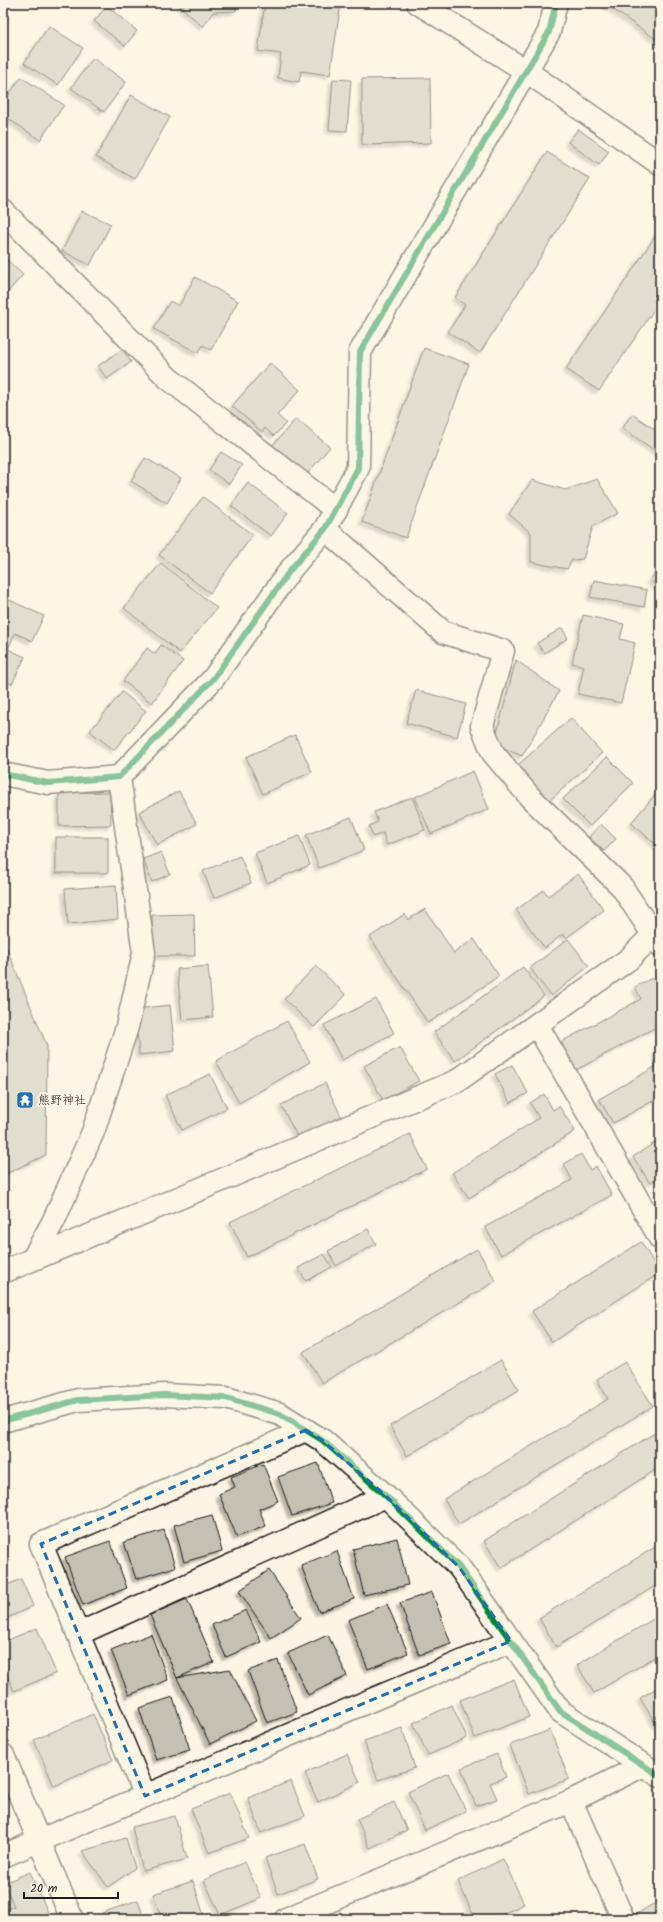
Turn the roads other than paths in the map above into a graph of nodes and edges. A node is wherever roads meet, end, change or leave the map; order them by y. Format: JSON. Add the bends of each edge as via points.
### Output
{"nodes":[{"id":1,"x":418,"y":3,"type":"edge"},
{"id":2,"x":556,"y":3,"type":"edge"},
{"id":3,"x":526,"y":71,"type":"junction"},
{"id":4,"x":660,"y":164,"type":"edge"},
{"id":5,"x":3,"y":211,"type":"edge"},
{"id":6,"x":336,"y":510,"type":"junction"},
{"id":7,"x":325,"y":529,"type":"junction"},
{"id":8,"x":3,"y":774,"type":"edge"},
{"id":9,"x":119,"y":777,"type":"junction"},
{"id":10,"x":657,"y":939,"type":"edge"},
{"id":11,"x":537,"y":1025,"type":"junction"},
{"id":12,"x":660,"y":1238,"type":"edge"},
{"id":13,"x":34,"y":1257,"type":"junction"},
{"id":14,"x":3,"y":1272,"type":"edge"},
{"id":15,"x":3,"y":1421,"type":"edge"},
{"id":16,"x":306,"y":1430,"type":"junction"},
{"id":17,"x":386,"y":1496,"type":"junction"},
{"id":18,"x":78,"y":1634,"type":"junction"},
{"id":19,"x":511,"y":1641,"type":"junction"},
{"id":20,"x":3,"y":1755,"type":"edge"},
{"id":21,"x":652,"y":1770,"type":"edge"},
{"id":22,"x":145,"y":1796,"type":"junction"},
{"id":23,"x":571,"y":1801,"type":"junction"},
{"id":24,"x":39,"y":1841,"type":"junction"},
{"id":25,"x":3,"y":1856,"type":"edge"},
{"id":26,"x":72,"y":1919,"type":"edge"},
{"id":27,"x":286,"y":1919,"type":"edge"},
{"id":28,"x":623,"y":1919,"type":"edge"}],
"edges":[{"from":1,"to":3,"type":"street"},
{"from":2,"to":3,"type":"street","via":[[549,32]]},
{"from":3,"to":4,"type":"street"},
{"from":3,"to":6,"type":"street","via":[[360,352],[358,468]]},
{"from":5,"to":6,"type":"street","via":[[168,378]]},
{"from":6,"to":7,"type":"street"},
{"from":7,"to":9,"type":"street","via":[[291,569],[213,679]]},
{"from":7,"to":10,"type":"street","via":[[444,632],[503,651],[482,726],[493,753],[530,797],[622,887]]},
{"from":8,"to":9,"type":"street","via":[[48,783]]},
{"from":9,"to":13,"type":"street","via":[[144,953],[127,1027],[93,1132],[54,1220]]},
{"from":10,"to":11,"type":"street"},
{"from":11,"to":12,"type":"street"},
{"from":11,"to":13,"type":"street","via":[[457,1081]]},
{"from":13,"to":14,"type":"street"},
{"from":15,"to":16,"type":"street","via":[[78,1400],[164,1394],[226,1398],[280,1414]]},
{"from":16,"to":17,"type":"street","via":[[322,1440]]},
{"from":16,"to":18,"type":"street","via":[[41,1544]]},
{"from":17,"to":18,"type":"street"},
{"from":17,"to":19,"type":"street","via":[[459,1567]]},
{"from":18,"to":22,"type":"street"},
{"from":19,"to":21,"type":"street","via":[[560,1711]]},
{"from":19,"to":22,"type":"street"},
{"from":20,"to":24,"type":"street"},
{"from":21,"to":23,"type":"street"},
{"from":22,"to":24,"type":"street"},
{"from":23,"to":27,"type":"street"},
{"from":23,"to":28,"type":"street"},
{"from":24,"to":25,"type":"street"},
{"from":24,"to":26,"type":"street"}]}
